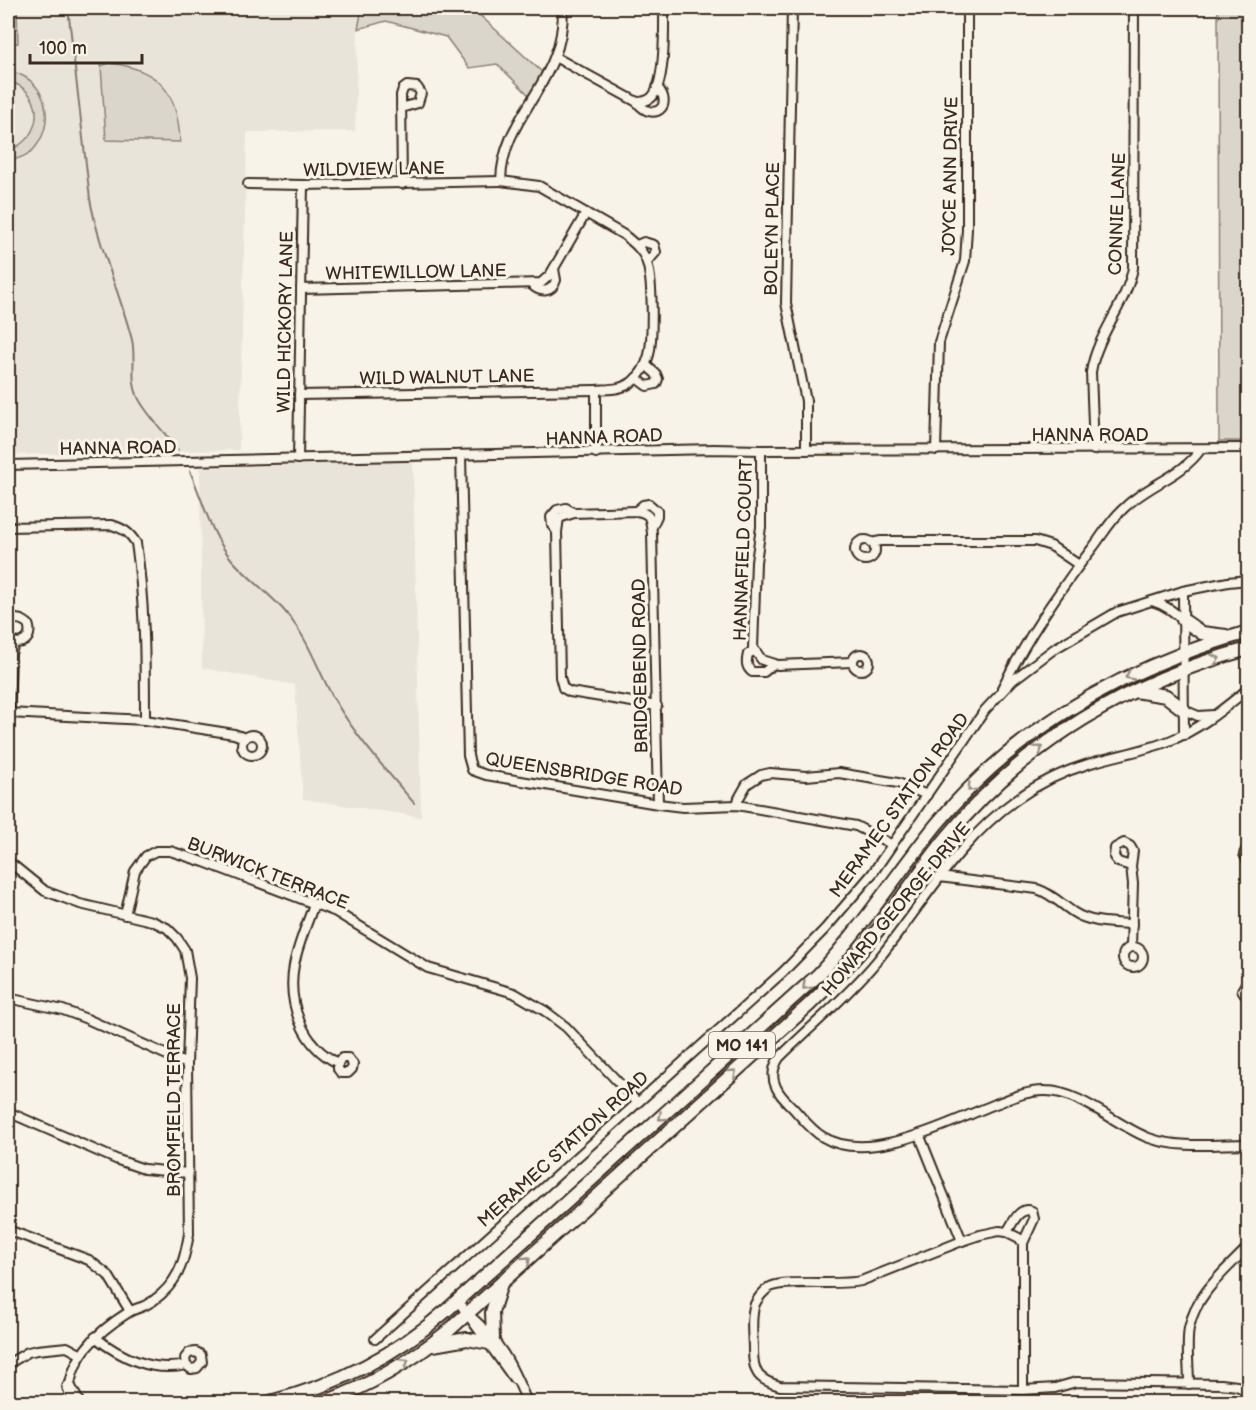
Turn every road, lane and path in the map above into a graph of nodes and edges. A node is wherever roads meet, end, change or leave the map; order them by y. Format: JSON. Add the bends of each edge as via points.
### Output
{"nodes":[{"id":1,"x":563,"y":8,"type":"edge"},
{"id":2,"x":664,"y":8,"type":"edge"},
{"id":3,"x":792,"y":8,"type":"edge"},
{"id":4,"x":967,"y":8,"type":"edge"},
{"id":5,"x":1134,"y":8,"type":"edge"},
{"id":6,"x":555,"y":57,"type":"junction"},
{"id":7,"x":657,"y":87,"type":"junction"},
{"id":8,"x":637,"y":102,"type":"junction"},
{"id":9,"x":401,"y":108,"type":"dead end"},
{"id":10,"x":501,"y":181,"type":"junction"},
{"id":11,"x":248,"y":184,"type":"dead end"},
{"id":12,"x":402,"y":184,"type":"junction"},
{"id":13,"x":303,"y":185,"type":"junction"},
{"id":14,"x":586,"y":213,"type":"junction"},
{"id":15,"x":637,"y":245,"type":"junction"},
{"id":16,"x":647,"y":262,"type":"junction"},
{"id":17,"x":301,"y":290,"type":"junction"},
{"id":18,"x":646,"y":365,"type":"junction"},
{"id":19,"x":636,"y":378,"type":"junction"},
{"id":20,"x":596,"y":390,"type":"junction"},
{"id":21,"x":299,"y":395,"type":"junction"},
{"id":22,"x":1248,"y":448,"type":"edge"},
{"id":23,"x":1201,"y":449,"type":"junction"},
{"id":24,"x":761,"y":450,"type":"junction"},
{"id":25,"x":806,"y":450,"type":"junction"},
{"id":26,"x":936,"y":450,"type":"junction"},
{"id":27,"x":1094,"y":450,"type":"junction"},
{"id":28,"x":596,"y":453,"type":"junction"},
{"id":29,"x":461,"y":456,"type":"junction"},
{"id":30,"x":298,"y":459,"type":"junction"},
{"id":31,"x":8,"y":465,"type":"edge"},
{"id":32,"x":574,"y":513,"type":"junction"},
{"id":33,"x":8,"y":527,"type":"edge"},
{"id":34,"x":557,"y":532,"type":"junction"},
{"id":35,"x":871,"y":543,"type":"dead end"},
{"id":36,"x":1079,"y":565,"type":"junction"},
{"id":37,"x":1248,"y":580,"type":"edge"},
{"id":38,"x":1183,"y":591,"type":"junction"},
{"id":39,"x":1150,"y":601,"type":"junction"},
{"id":40,"x":1183,"y":620,"type":"junction"},
{"id":41,"x":8,"y":624,"type":"edge"},
{"id":42,"x":1248,"y":632,"type":"edge"},
{"id":43,"x":1233,"y":637,"type":"junction"},
{"id":44,"x":10,"y":641,"type":"edge"},
{"id":45,"x":1248,"y":649,"type":"edge"},
{"id":46,"x":754,"y":651,"type":"junction"},
{"id":47,"x":1183,"y":653,"type":"junction"},
{"id":48,"x":852,"y":662,"type":"dead end"},
{"id":49,"x":774,"y":664,"type":"junction"},
{"id":50,"x":1184,"y":669,"type":"junction"},
{"id":51,"x":1248,"y":689,"type":"edge"},
{"id":52,"x":1134,"y":691,"type":"junction"},
{"id":53,"x":997,"y":697,"type":"junction"},
{"id":54,"x":657,"y":706,"type":"junction"},
{"id":55,"x":1184,"y":710,"type":"junction"},
{"id":56,"x":8,"y":713,"type":"edge"},
{"id":57,"x":1217,"y":714,"type":"junction"},
{"id":58,"x":145,"y":720,"type":"junction"},
{"id":59,"x":1184,"y":735,"type":"junction"},
{"id":60,"x":245,"y":738,"type":"dead end"},
{"id":61,"x":927,"y":795,"type":"junction"},
{"id":62,"x":658,"y":804,"type":"junction"},
{"id":63,"x":737,"y":805,"type":"junction"},
{"id":64,"x":891,"y":844,"type":"junction"},
{"id":65,"x":1248,"y":846,"type":"edge"},
{"id":66,"x":8,"y":861,"type":"edge"},
{"id":67,"x":1248,"y":862,"type":"edge"},
{"id":68,"x":1131,"y":866,"type":"dead end"},
{"id":69,"x":939,"y":878,"type":"junction"},
{"id":70,"x":315,"y":904,"type":"junction"},
{"id":71,"x":125,"y":915,"type":"junction"},
{"id":72,"x":1132,"y":924,"type":"junction"},
{"id":73,"x":1131,"y":946,"type":"dead end"},
{"id":74,"x":1248,"y":980,"type":"edge"},
{"id":75,"x":8,"y":998,"type":"edge"},
{"id":76,"x":1248,"y":998,"type":"edge"},
{"id":77,"x":338,"y":1063,"type":"dead end"},
{"id":78,"x":187,"y":1064,"type":"junction"},
{"id":79,"x":637,"y":1102,"type":"junction"},
{"id":80,"x":8,"y":1112,"type":"edge"},
{"id":81,"x":919,"y":1134,"type":"junction"},
{"id":82,"x":1248,"y":1144,"type":"edge"},
{"id":83,"x":188,"y":1173,"type":"junction"},
{"id":84,"x":8,"y":1230,"type":"edge"},
{"id":85,"x":1007,"y":1232,"type":"junction"},
{"id":86,"x":962,"y":1241,"type":"junction"},
{"id":87,"x":1023,"y":1244,"type":"junction"},
{"id":88,"x":1248,"y":1247,"type":"edge"},
{"id":89,"x":502,"y":1282,"type":"junction"},
{"id":90,"x":458,"y":1301,"type":"junction"},
{"id":91,"x":130,"y":1311,"type":"junction"},
{"id":92,"x":468,"y":1314,"type":"junction"},
{"id":93,"x":95,"y":1337,"type":"junction"},
{"id":94,"x":375,"y":1339,"type":"dead end"},
{"id":95,"x":491,"y":1341,"type":"junction"},
{"id":96,"x":429,"y":1346,"type":"junction"},
{"id":97,"x":80,"y":1354,"type":"junction"},
{"id":98,"x":8,"y":1364,"type":"edge"},
{"id":99,"x":186,"y":1365,"type":"dead end"},
{"id":100,"x":1189,"y":1384,"type":"junction"},
{"id":101,"x":69,"y":1387,"type":"junction"},
{"id":102,"x":1023,"y":1390,"type":"junction"},
{"id":103,"x":1248,"y":1391,"type":"edge"},
{"id":104,"x":69,"y":1402,"type":"edge"},
{"id":105,"x":77,"y":1402,"type":"edge"},
{"id":106,"x":270,"y":1402,"type":"edge"},
{"id":107,"x":325,"y":1402,"type":"edge"},
{"id":108,"x":527,"y":1402,"type":"edge"}],
"edges":[{"from":1,"to":6,"type":"street"},
{"from":2,"to":7,"type":"street","via":[[662,66]]},
{"from":3,"to":25,"type":"street","name":"BOLEYN PLACE","via":[[786,303],[806,401]]},
{"from":4,"to":26,"type":"street","name":"JOYCE ANN DRIVE","via":[[965,261],[939,342]]},
{"from":5,"to":27,"type":"street","name":"CONNIE LANE","via":[[1133,268],[1128,288],[1093,361]]},
{"from":6,"to":8,"type":"street"},
{"from":6,"to":10,"type":"street","via":[[515,126],[501,167]]},
{"from":7,"to":8,"type":"street","via":[[651,98]]},
{"from":7,"to":8,"type":"street","via":[[664,100],[657,111],[645,110]]},
{"from":9,"to":12,"type":"street"},
{"from":10,"to":12,"type":"street","name":"WILDVIEW LANE"},
{"from":10,"to":14,"type":"street","name":"WILDVIEW LANE","via":[[539,186]]},
{"from":11,"to":13,"type":"street","name":"WILDVIEW LANE"},
{"from":12,"to":13,"type":"street","name":"WILDVIEW LANE"},
{"from":13,"to":17,"type":"street","name":"WILD HICKORY LANE"},
{"from":14,"to":15,"type":"street","name":"WILDVIEW LANE"},
{"from":14,"to":17,"type":"street","name":"WHITEWILLOW LANE","via":[[546,280],[532,285]]},
{"from":15,"to":16,"type":"street"},
{"from":15,"to":16,"type":"street","name":"WILDVIEW LANE","via":[[654,245],[657,252]]},
{"from":16,"to":18,"type":"street","via":[[651,286]]},
{"from":17,"to":21,"type":"street","name":"WILD HICKORY LANE"},
{"from":18,"to":19,"type":"street"},
{"from":18,"to":19,"type":"street","via":[[656,374],[656,384],[647,386]]},
{"from":19,"to":20,"type":"street","name":"WILD WALNUT LANE","via":[[625,387]]},
{"from":20,"to":21,"type":"street","name":"WILD WALNUT LANE"},
{"from":20,"to":28,"type":"street"},
{"from":21,"to":30,"type":"street","name":"WILD HICKORY LANE"},
{"from":22,"to":23,"type":"street","name":"HANNA ROAD"},
{"from":23,"to":27,"type":"street","name":"HANNA ROAD"},
{"from":23,"to":36,"type":"street","via":[[1186,467],[1121,510]]},
{"from":24,"to":25,"type":"street","name":"HANNA ROAD"},
{"from":24,"to":28,"type":"street","name":"HANNA ROAD"},
{"from":24,"to":46,"type":"street","name":"HANNAFIELD COURT"},
{"from":25,"to":26,"type":"street","name":"HANNA ROAD"},
{"from":26,"to":27,"type":"street","name":"HANNA ROAD"},
{"from":28,"to":29,"type":"street","name":"HANNA ROAD"},
{"from":29,"to":30,"type":"street","name":"HANNA ROAD"},
{"from":29,"to":62,"type":"street","name":"QUEENSBRIDGE ROAD","via":[[472,770]]},
{"from":30,"to":31,"type":"street","name":"HANNA ROAD"},
{"from":32,"to":34,"type":"street","name":"BRIDGEBEND ROAD","via":[[559,518]]},
{"from":32,"to":34,"type":"street","via":[[566,508],[557,510],[551,517]]},
{"from":32,"to":54,"type":"street","name":"BRIDGEBEND ROAD","via":[[636,511],[649,517]]},
{"from":33,"to":58,"type":"street","via":[[112,525],[133,537],[143,587]]},
{"from":34,"to":54,"type":"street","via":[[563,688]]},
{"from":35,"to":36,"type":"street","via":[[1035,541],[1051,546]]},
{"from":36,"to":53,"type":"street","via":[[1020,653]]},
{"from":37,"to":38,"type":"street","name":"MERAMEC STATION ROAD"},
{"from":38,"to":39,"type":"street","name":"MERAMEC STATION ROAD"},
{"from":38,"to":40,"type":"street"},
{"from":39,"to":40,"type":"street","via":[[1172,609]]},
{"from":39,"to":53,"type":"street","name":"MERAMEC STATION ROAD","via":[[1117,612],[1054,649]]},
{"from":40,"to":43,"type":"highway","via":[[1202,633]]},
{"from":40,"to":47,"type":"street"},
{"from":41,"to":44,"type":"street","via":[[21,619],[30,628],[27,640],[19,644]]},
{"from":42,"to":43,"type":"highway","number":"MO 141"},
{"from":43,"to":47,"type":"highway","number":"MO 141"},
{"from":44,"to":56,"type":"street"},
{"from":50,"to":45,"type":"highway","number":"MO 141","one_way":true},
{"from":46,"to":49,"type":"street","name":"HANNAFIELD COURT","via":[[762,660]]},
{"from":46,"to":49,"type":"street","name":"HANNAFIELD COURT","via":[[746,661],[752,672],[764,672]]},
{"from":47,"to":50,"type":"street"},
{"from":47,"to":90,"type":"highway","number":"MO 141","one_way":true,"via":[[1082,701],[993,766],[937,824],[818,975]]},
{"from":48,"to":49,"type":"street","name":"HANNAFIELD COURT"},
{"from":50,"to":52,"type":"highway","number":"MO 141"},
{"from":50,"to":55,"type":"street"},
{"from":51,"to":57,"type":"street","name":"HOWARD GEORGE DRIVE"},
{"from":52,"to":55,"type":"highway","via":[[1166,696]]},
{"from":89,"to":52,"type":"highway","number":"MO 141","one_way":true,"via":[[829,986],[866,945],[949,835],[986,795],[1048,742]]},
{"from":53,"to":61,"type":"street","name":"MERAMEC STATION ROAD"},
{"from":54,"to":62,"type":"street","name":"BRIDGEBEND ROAD"},
{"from":55,"to":57,"type":"street","via":[[1198,716]]},
{"from":55,"to":59,"type":"street"},
{"from":56,"to":58,"type":"street"},
{"from":57,"to":59,"type":"street","name":"HOWARD GEORGE DRIVE"},
{"from":58,"to":60,"type":"street"},
{"from":59,"to":69,"type":"street","name":"HOWARD GEORGE DRIVE","via":[[1091,763],[1032,789],[990,821]]},
{"from":61,"to":63,"type":"street","via":[[898,783],[839,773],[770,774],[747,783]]},
{"from":61,"to":64,"type":"street","name":"MERAMEC STATION ROAD"},
{"from":62,"to":63,"type":"street","name":"QUEENSBRIDGE ROAD"},
{"from":63,"to":64,"type":"street","name":"QUEENSBRIDGE ROAD","via":[[856,826]]},
{"from":64,"to":79,"type":"street","name":"MERAMEC STATION ROAD","via":[[850,901],[783,972]]},
{"from":65,"to":67,"type":"street","via":[[1244,854]]},
{"from":66,"to":71,"type":"street","name":"BROMFIELD TERRACE","via":[[45,891]]},
{"from":68,"to":72,"type":"street"},
{"from":69,"to":72,"type":"street","via":[[1037,890],[1083,917]]},
{"from":69,"to":81,"type":"street","name":"HOWARD GEORGE DRIVE","via":[[861,980],[779,1058],[773,1073],[778,1092],[813,1129],[832,1142],[870,1146]]},
{"from":70,"to":71,"type":"street","name":"BURWICK TERRACE","via":[[204,862],[170,851],[156,851],[135,871]]},
{"from":70,"to":77,"type":"street","via":[[297,951],[294,1002],[310,1042]]},
{"from":70,"to":79,"type":"street","name":"BURWICK TERRACE","via":[[336,912],[428,968],[514,993],[545,1011],[566,1027]]},
{"from":71,"to":78,"type":"street","name":"BROMFIELD TERRACE","via":[[166,928],[185,950],[190,978]]},
{"from":72,"to":73,"type":"street"},
{"from":74,"to":76,"type":"street","via":[[1242,990]]},
{"from":75,"to":78,"type":"street","via":[[63,1010]]},
{"from":78,"to":83,"type":"street","name":"BROMFIELD TERRACE"},
{"from":79,"to":94,"type":"street","name":"MERAMEC STATION ROAD"},
{"from":80,"to":83,"type":"street","via":[[144,1169]]},
{"from":81,"to":82,"type":"street","via":[[1014,1097],[1045,1090],[1067,1095],[1139,1134],[1167,1143]]},
{"from":81,"to":86,"type":"street"},
{"from":83,"to":91,"type":"street","name":"BROMFIELD TERRACE","via":[[189,1234],[182,1266],[164,1292]]},
{"from":84,"to":91,"type":"street","via":[[89,1260],[108,1275]]},
{"from":85,"to":86,"type":"street"},
{"from":85,"to":87,"type":"street"},
{"from":85,"to":87,"type":"street","via":[[1022,1211],[1032,1211],[1034,1219]]},
{"from":86,"to":102,"type":"street","via":[[861,1281],[780,1284],[769,1288],[754,1305],[754,1369],[760,1377],[780,1386]]},
{"from":87,"to":102,"type":"street"},
{"from":88,"to":100,"type":"street","via":[[1202,1295],[1192,1316]]},
{"from":89,"to":92,"type":"highway","number":"MO 141"},
{"from":89,"to":95,"type":"highway","via":[[492,1312]]},
{"from":90,"to":92,"type":"street"},
{"from":90,"to":106,"type":"highway","number":"MO 141","via":[[417,1336],[371,1365],[321,1388]]},
{"from":91,"to":93,"type":"street","name":"BROMFIELD TERRACE"},
{"from":92,"to":95,"type":"street","via":[[483,1326]]},
{"from":92,"to":96,"type":"highway","number":"MO 141"},
{"from":93,"to":97,"type":"street","name":"BROMFIELD TERRACE"},
{"from":93,"to":99,"type":"street","via":[[118,1353],[147,1364],[169,1369]]},
{"from":95,"to":96,"type":"highway","via":[[467,1339]]},
{"from":95,"to":108,"type":"street","via":[[512,1366]]},
{"from":107,"to":96,"type":"highway","number":"MO 141","one_way":true,"via":[[366,1385]]},
{"from":97,"to":98,"type":"street","via":[[68,1347],[37,1350]]},
{"from":97,"to":101,"type":"street","name":"BROMFIELD TERRACE"},
{"from":100,"to":102,"type":"street","via":[[1076,1382]]},
{"from":100,"to":103,"type":"street","via":[[1221,1384]]},
{"from":101,"to":104,"type":"street","name":"BROMFIELD TERRACE"},
{"from":101,"to":105,"type":"highway"}]}
